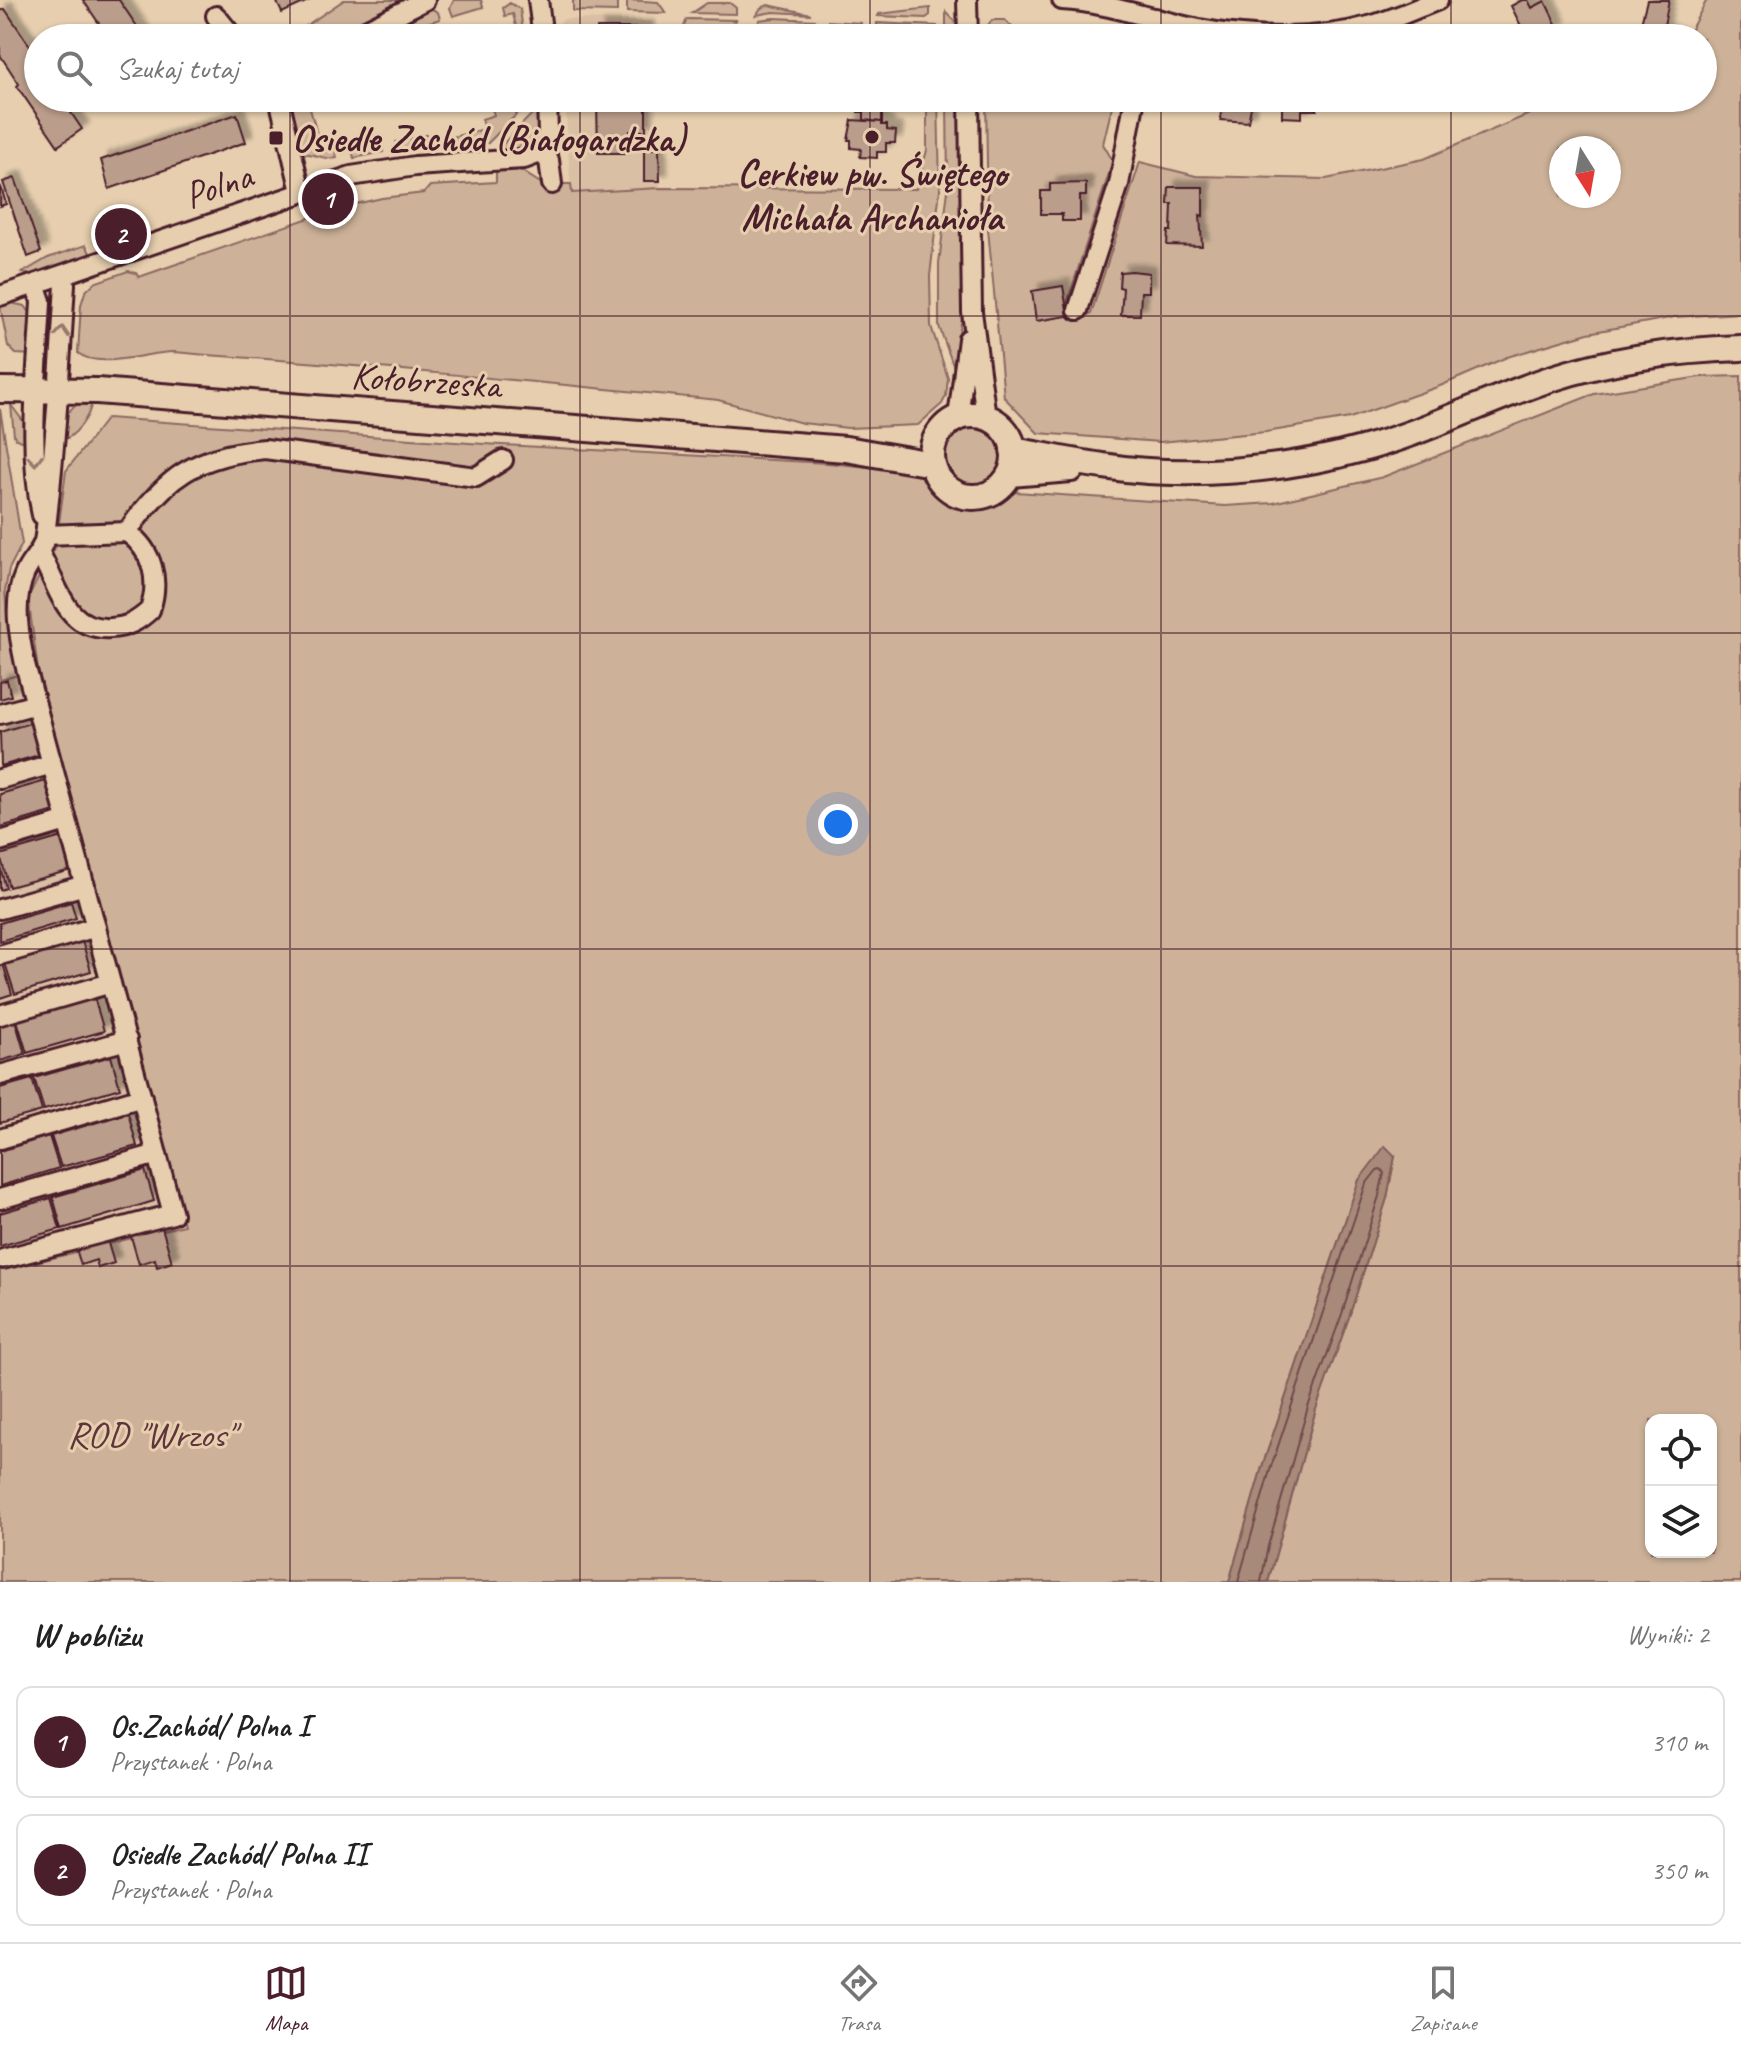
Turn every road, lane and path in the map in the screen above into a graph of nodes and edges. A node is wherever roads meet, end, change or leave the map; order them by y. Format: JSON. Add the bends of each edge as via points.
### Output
{"nodes":[{"id":1,"x":425,"y":0,"type":"edge"},
{"id":2,"x":538,"y":0,"type":"edge"},
{"id":3,"x":967,"y":0,"type":"edge"},
{"id":4,"x":1062,"y":0,"type":"edge"},
{"id":5,"x":1438,"y":0,"type":"edge"},
{"id":6,"x":216,"y":16,"type":"dead end"},
{"id":7,"x":1155,"y":18,"type":"junction"},
{"id":8,"x":223,"y":24,"type":"edge"},
{"id":9,"x":378,"y":24,"type":"edge"},
{"id":10,"x":541,"y":24,"type":"edge"},
{"id":11,"x":968,"y":24,"type":"edge"},
{"id":12,"x":1154,"y":24,"type":"edge"},
{"id":13,"x":1182,"y":24,"type":"edge"},
{"id":14,"x":1373,"y":24,"type":"edge"},
{"id":15,"x":282,"y":112,"type":"edge"},
{"id":16,"x":547,"y":112,"type":"edge"},
{"id":17,"x":969,"y":112,"type":"edge"},
{"id":18,"x":1132,"y":112,"type":"edge"},
{"id":19,"x":540,"y":153,"type":"junction"},
{"id":20,"x":552,"y":184,"type":"dead end"},
{"id":21,"x":301,"y":192,"type":"junction"},
{"id":22,"x":62,"y":275,"type":"junction"},
{"id":23,"x":35,"y":284,"type":"junction"},
{"id":24,"x":0,"y":296,"type":"edge"},
{"id":25,"x":1078,"y":310,"type":"dead end"},
{"id":26,"x":972,"y":312,"type":"junction"},
{"id":27,"x":1741,"y":348,"type":"edge"},
{"id":28,"x":0,"y":390,"type":"edge"},
{"id":29,"x":48,"y":390,"type":"junction"},
{"id":30,"x":986,"y":417,"type":"junction"},
{"id":31,"x":958,"y":418,"type":"junction"},
{"id":32,"x":933,"y":452,"type":"junction"},
{"id":33,"x":503,"y":460,"type":"dead end"},
{"id":34,"x":1012,"y":462,"type":"junction"},
{"id":35,"x":127,"y":532,"type":"junction"},
{"id":36,"x":43,"y":539,"type":"junction"},
{"id":37,"x":36,"y":704,"type":"junction"},
{"id":38,"x":0,"y":714,"type":"edge"},
{"id":39,"x":52,"y":764,"type":"junction"},
{"id":40,"x":0,"y":779,"type":"edge"},
{"id":41,"x":67,"y":821,"type":"junction"},
{"id":42,"x":0,"y":841,"type":"edge"},
{"id":43,"x":85,"y":885,"type":"junction"},
{"id":44,"x":0,"y":909,"type":"edge"},
{"id":45,"x":96,"y":927,"type":"junction"},
{"id":46,"x":0,"y":955,"type":"edge"},
{"id":47,"x":111,"y":983,"type":"junction"},
{"id":48,"x":0,"y":1015,"type":"edge"},
{"id":49,"x":127,"y":1040,"type":"junction"},
{"id":50,"x":0,"y":1075,"type":"edge"},
{"id":51,"x":142,"y":1097,"type":"junction"},
{"id":52,"x":0,"y":1139,"type":"edge"},
{"id":53,"x":157,"y":1154,"type":"junction"},
{"id":54,"x":0,"y":1199,"type":"edge"},
{"id":55,"x":3,"y":1259,"type":"dead end"}],
"edges":[{"from":1,"to":9,"type":"street"},
{"from":2,"to":10,"type":"street"},
{"from":3,"to":11,"type":"street"},
{"from":4,"to":7,"type":"street"},
{"from":5,"to":14,"type":"street"},
{"from":6,"to":8,"type":"street"},
{"from":7,"to":12,"type":"street"},
{"from":7,"to":13,"type":"street"},
{"from":15,"to":21,"type":"street"},
{"from":16,"to":19,"type":"street","via":[[548,135]]},
{"from":17,"to":26,"type":"street"},
{"from":18,"to":25,"type":"street","via":[[1119,184]]},
{"from":19,"to":20,"type":"street","via":[[549,160]]},
{"from":19,"to":21,"type":"street","name":"Polna","via":[[524,159],[372,172]]},
{"from":21,"to":22,"type":"street","name":"Polna"},
{"from":22,"to":23,"type":"street","name":"Polna"},
{"from":29,"to":22,"type":"street","one_way":true,"via":[[65,284]]},
{"from":23,"to":24,"type":"street","name":"Polna"},
{"from":23,"to":29,"type":"street"},
{"from":26,"to":30,"type":"street"},
{"from":26,"to":31,"type":"street"},
{"from":27,"to":34,"type":"main road","via":[[1659,354],[1584,369],[1404,437],[1316,460],[1200,471]]},
{"from":28,"to":29,"type":"main road","name":"Kołobrzeska"},
{"from":29,"to":32,"type":"main road","name":"Kołobrzeska"},
{"from":29,"to":36,"type":"street","via":[[34,447]]},
{"from":30,"to":31,"type":"main road"},
{"from":30,"to":34,"type":"main road","via":[[1001,426]]},
{"from":31,"to":32,"type":"main road","via":[[944,427]]},
{"from":32,"to":34,"type":"main road","via":[[942,484],[973,497],[995,491]]},
{"from":33,"to":35,"type":"street","via":[[476,477],[265,449],[236,452],[189,467],[165,485]]},
{"from":35,"to":36,"type":"street"},
{"from":35,"to":36,"type":"street","via":[[145,550],[154,571],[150,610],[129,625],[107,628],[81,623],[67,608]]},
{"from":36,"to":37,"type":"street","via":[[24,575],[18,609],[21,647]]},
{"from":37,"to":38,"type":"street"},
{"from":37,"to":39,"type":"street"},
{"from":39,"to":40,"type":"street"},
{"from":39,"to":41,"type":"street"},
{"from":41,"to":42,"type":"street"},
{"from":41,"to":43,"type":"street"},
{"from":43,"to":44,"type":"street"},
{"from":43,"to":45,"type":"street"},
{"from":45,"to":46,"type":"street"},
{"from":45,"to":47,"type":"street"},
{"from":47,"to":48,"type":"street"},
{"from":47,"to":49,"type":"street"},
{"from":49,"to":50,"type":"street"},
{"from":49,"to":51,"type":"street"},
{"from":51,"to":52,"type":"street"},
{"from":51,"to":53,"type":"street"},
{"from":53,"to":54,"type":"street"},
{"from":53,"to":55,"type":"street","via":[[173,1214]]}]}
